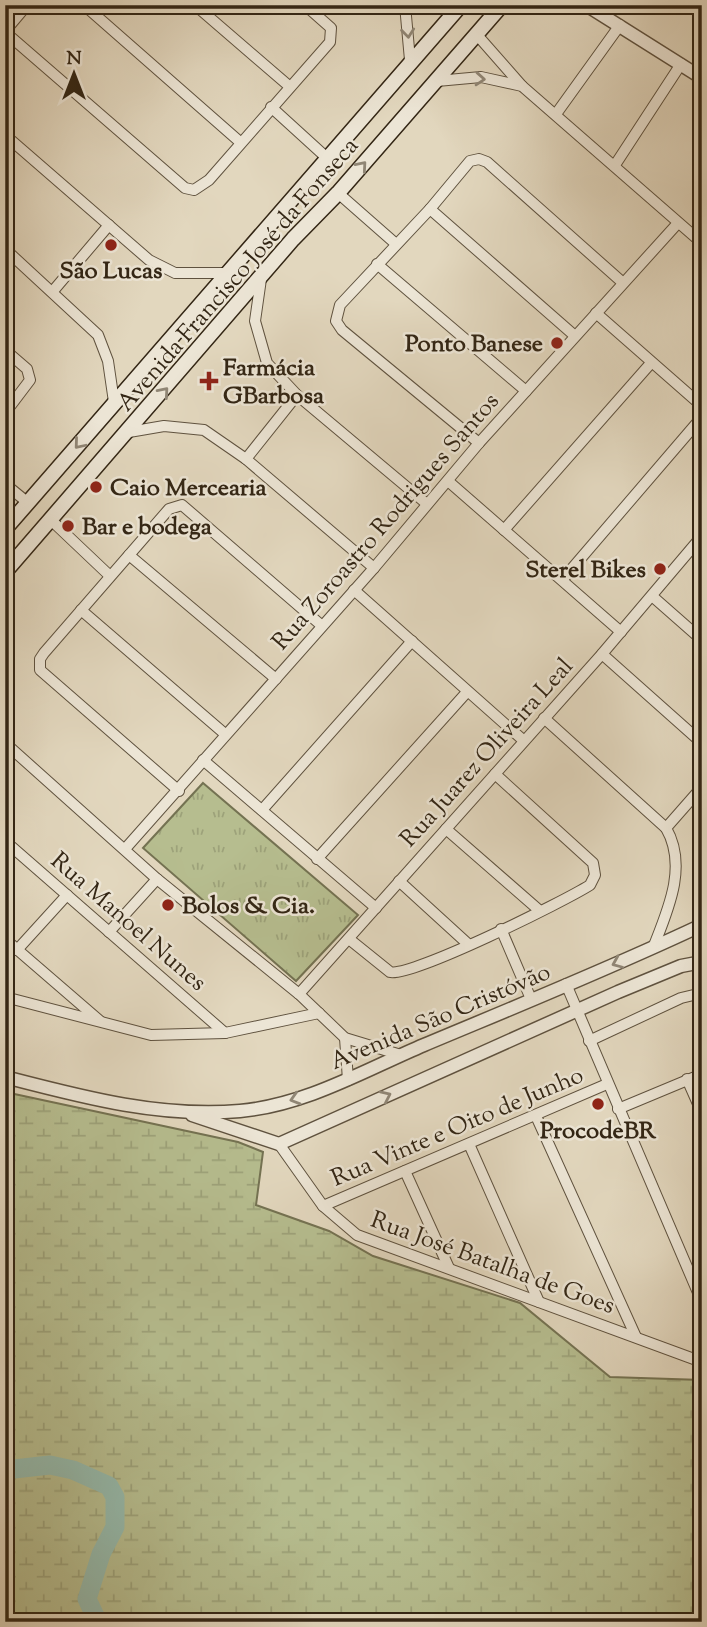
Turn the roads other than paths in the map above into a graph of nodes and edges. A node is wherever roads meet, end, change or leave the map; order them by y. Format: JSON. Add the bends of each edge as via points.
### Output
{"nodes":[{"id":1,"x":27,"y":5,"type":"edge"},
{"id":2,"x":84,"y":5,"type":"edge"},
{"id":3,"x":195,"y":5,"type":"edge"},
{"id":4,"x":305,"y":5,"type":"edge"},
{"id":5,"x":405,"y":5,"type":"edge"},
{"id":6,"x":461,"y":5,"type":"edge"},
{"id":7,"x":502,"y":5,"type":"edge"},
{"id":8,"x":586,"y":5,"type":"edge"},
{"id":9,"x":604,"y":5,"type":"edge"},
{"id":10,"x":617,"y":23,"type":"junction"},
{"id":11,"x":5,"y":32,"type":"edge"},
{"id":12,"x":478,"y":36,"type":"junction"},
{"id":13,"x":410,"y":60,"type":"junction"},
{"id":14,"x":681,"y":64,"type":"junction"},
{"id":15,"x":702,"y":78,"type":"edge"},
{"id":16,"x":437,"y":81,"type":"junction"},
{"id":17,"x":289,"y":86,"type":"junction"},
{"id":18,"x":522,"y":86,"type":"junction"},
{"id":19,"x":271,"y":107,"type":"junction"},
{"id":20,"x":556,"y":114,"type":"junction"},
{"id":21,"x":5,"y":135,"type":"edge"},
{"id":22,"x":240,"y":142,"type":"junction"},
{"id":23,"x":327,"y":158,"type":"junction"},
{"id":24,"x":615,"y":165,"type":"junction"},
{"id":25,"x":338,"y":193,"type":"junction"},
{"id":26,"x":295,"y":199,"type":"junction"},
{"id":27,"x":430,"y":209,"type":"junction"},
{"id":28,"x":279,"y":215,"type":"junction"},
{"id":29,"x":315,"y":219,"type":"junction"},
{"id":30,"x":678,"y":223,"type":"junction"},
{"id":31,"x":108,"y":225,"type":"junction"},
{"id":32,"x":293,"y":239,"type":"junction"},
{"id":33,"x":702,"y":243,"type":"edge"},
{"id":34,"x":396,"y":244,"type":"junction"},
{"id":35,"x":5,"y":249,"type":"edge"},
{"id":36,"x":377,"y":264,"type":"junction"},
{"id":37,"x":225,"y":273,"type":"junction"},
{"id":38,"x":261,"y":278,"type":"junction"},
{"id":39,"x":622,"y":282,"type":"junction"},
{"id":40,"x":53,"y":291,"type":"junction"},
{"id":41,"x":596,"y":313,"type":"junction"},
{"id":42,"x":575,"y":336,"type":"junction"},
{"id":43,"x":5,"y":350,"type":"edge"},
{"id":44,"x":652,"y":362,"type":"junction"},
{"id":45,"x":526,"y":391,"type":"junction"},
{"id":46,"x":297,"y":395,"type":"junction"},
{"id":47,"x":114,"y":402,"type":"junction"},
{"id":48,"x":702,"y":406,"type":"edge"},
{"id":49,"x":5,"y":412,"type":"edge"},
{"id":50,"x":702,"y":417,"type":"edge"},
{"id":51,"x":129,"y":432,"type":"junction"},
{"id":52,"x":479,"y":443,"type":"junction"},
{"id":53,"x":246,"y":459,"type":"junction"},
{"id":54,"x":448,"y":481,"type":"junction"},
{"id":55,"x":5,"y":484,"type":"edge"},
{"id":56,"x":27,"y":502,"type":"junction"},
{"id":57,"x":427,"y":504,"type":"junction"},
{"id":58,"x":52,"y":521,"type":"junction"},
{"id":59,"x":5,"y":528,"type":"edge"},
{"id":60,"x":504,"y":530,"type":"junction"},
{"id":61,"x":700,"y":542,"type":"edge"},
{"id":62,"x":129,"y":555,"type":"junction"},
{"id":63,"x":374,"y":568,"type":"junction"},
{"id":64,"x":5,"y":571,"type":"edge"},
{"id":65,"x":110,"y":576,"type":"junction"},
{"id":66,"x":563,"y":579,"type":"junction"},
{"id":67,"x":354,"y":590,"type":"junction"},
{"id":68,"x":652,"y":596,"type":"junction"},
{"id":69,"x":81,"y":610,"type":"junction"},
{"id":70,"x":321,"y":625,"type":"junction"},
{"id":71,"x":621,"y":632,"type":"junction"},
{"id":72,"x":702,"y":640,"type":"edge"},
{"id":73,"x":412,"y":641,"type":"junction"},
{"id":74,"x":602,"y":654,"type":"junction"},
{"id":75,"x":276,"y":679,"type":"junction"},
{"id":76,"x":467,"y":692,"type":"junction"},
{"id":77,"x":544,"y":718,"type":"junction"},
{"id":78,"x":225,"y":734,"type":"junction"},
{"id":79,"x":523,"y":740,"type":"junction"},
{"id":80,"x":5,"y":743,"type":"edge"},
{"id":81,"x":702,"y":743,"type":"edge"},
{"id":82,"x":203,"y":760,"type":"junction"},
{"id":83,"x":495,"y":774,"type":"junction"},
{"id":84,"x":702,"y":787,"type":"edge"},
{"id":85,"x":179,"y":791,"type":"junction"},
{"id":86,"x":262,"y":810,"type":"junction"},
{"id":87,"x":446,"y":828,"type":"junction"},
{"id":88,"x":666,"y":828,"type":"junction"},
{"id":89,"x":5,"y":841,"type":"edge"},
{"id":90,"x":125,"y":849,"type":"junction"},
{"id":91,"x":317,"y":859,"type":"junction"},
{"id":92,"x":157,"y":879,"type":"junction"},
{"id":93,"x":399,"y":881,"type":"junction"},
{"id":94,"x":66,"y":895,"type":"junction"},
{"id":95,"x":376,"y":908,"type":"junction"},
{"id":96,"x":540,"y":911,"type":"junction"},
{"id":97,"x":702,"y":925,"type":"edge"},
{"id":98,"x":501,"y":929,"type":"junction"},
{"id":99,"x":109,"y":932,"type":"junction"},
{"id":100,"x":5,"y":939,"type":"edge"},
{"id":101,"x":349,"y":939,"type":"junction"},
{"id":102,"x":468,"y":944,"type":"junction"},
{"id":103,"x":653,"y":948,"type":"junction"},
{"id":104,"x":17,"y":950,"type":"junction"},
{"id":105,"x":702,"y":962,"type":"edge"},
{"id":106,"x":566,"y":985,"type":"junction"},
{"id":107,"x":702,"y":993,"type":"edge"},
{"id":108,"x":299,"y":994,"type":"junction"},
{"id":109,"x":5,"y":997,"type":"edge"},
{"id":110,"x":531,"y":999,"type":"junction"},
{"id":111,"x":577,"y":1011,"type":"junction"},
{"id":112,"x":319,"y":1013,"type":"junction"},
{"id":113,"x":102,"y":1023,"type":"junction"},
{"id":114,"x":225,"y":1033,"type":"junction"},
{"id":115,"x":345,"y":1038,"type":"junction"},
{"id":116,"x":589,"y":1041,"type":"junction"},
{"id":117,"x":401,"y":1055,"type":"junction"},
{"id":118,"x":702,"y":1074,"type":"edge"},
{"id":119,"x":5,"y":1077,"type":"edge"},
{"id":120,"x":687,"y":1079,"type":"junction"},
{"id":121,"x":348,"y":1080,"type":"junction"},
{"id":122,"x":607,"y":1084,"type":"junction"},
{"id":123,"x":618,"y":1109,"type":"junction"},
{"id":124,"x":242,"y":1111,"type":"junction"},
{"id":125,"x":186,"y":1113,"type":"junction"},
{"id":126,"x":702,"y":1113,"type":"edge"},
{"id":127,"x":537,"y":1116,"type":"junction"},
{"id":128,"x":253,"y":1136,"type":"junction"},
{"id":129,"x":279,"y":1144,"type":"junction"},
{"id":130,"x":469,"y":1144,"type":"junction"},
{"id":131,"x":405,"y":1171,"type":"junction"},
{"id":132,"x":323,"y":1206,"type":"junction"},
{"id":133,"x":449,"y":1268,"type":"junction"},
{"id":134,"x":539,"y":1302,"type":"junction"},
{"id":135,"x":702,"y":1302,"type":"edge"},
{"id":136,"x":636,"y":1337,"type":"junction"},
{"id":137,"x":702,"y":1362,"type":"edge"}],
"edges":[{"from":1,"to":11,"type":"street"},
{"from":2,"to":22,"type":"street"},
{"from":3,"to":17,"type":"street"},
{"from":4,"to":17,"type":"street","via":[[328,26],[332,36]]},
{"from":5,"to":13,"type":"street","one_way":true},
{"from":6,"to":13,"type":"main road","name":"Avenida Francisco José da Fonseca"},
{"from":7,"to":12,"type":"main road","name":"Avenida Francisco José da Fonseca"},
{"from":8,"to":10,"type":"street"},
{"from":9,"to":10,"type":"street"},
{"from":10,"to":14,"type":"street"},
{"from":10,"to":20,"type":"street"},
{"from":11,"to":22,"type":"street","via":[[189,190],[209,180]]},
{"from":12,"to":16,"type":"main road","name":"Avenida Francisco José da Fonseca"},
{"from":12,"to":18,"type":"street"},
{"from":13,"to":23,"type":"main road","name":"Avenida Francisco José da Fonseca"},
{"from":14,"to":15,"type":"street"},
{"from":14,"to":24,"type":"street"},
{"from":16,"to":18,"type":"street","one_way":true,"via":[[481,77]]},
{"from":25,"to":16,"type":"main road","name":"Avenida Francisco José da Fonseca","one_way":true},
{"from":17,"to":19,"type":"street"},
{"from":18,"to":20,"type":"street"},
{"from":19,"to":22,"type":"street"},
{"from":19,"to":23,"type":"street"},
{"from":20,"to":24,"type":"street"},
{"from":21,"to":31,"type":"street"},
{"from":23,"to":26,"type":"main road","name":"Avenida Francisco José da Fonseca"},
{"from":24,"to":30,"type":"street"},
{"from":25,"to":29,"type":"main road","name":"Avenida Francisco José da Fonseca"},
{"from":25,"to":34,"type":"street"},
{"from":26,"to":28,"type":"main road","name":"Avenida Francisco José da Fonseca"},
{"from":26,"to":29,"type":"main road","via":[[302,215]]},
{"from":27,"to":34,"type":"street"},
{"from":27,"to":39,"type":"street","via":[[470,161],[483,159]]},
{"from":27,"to":42,"type":"street"},
{"from":28,"to":32,"type":"main road","via":[[288,214],[295,222]]},
{"from":28,"to":37,"type":"main road","name":"Avenida Francisco José da Fonseca"},
{"from":29,"to":32,"type":"main road","name":"Avenida Francisco José da Fonseca"},
{"from":30,"to":33,"type":"street"},
{"from":30,"to":39,"type":"street","name":"Rua Zoroastro Rodrigues Santos"},
{"from":31,"to":37,"type":"street","via":[[166,271]]},
{"from":31,"to":40,"type":"street"},
{"from":32,"to":38,"type":"main road","name":"Avenida Francisco José da Fonseca"},
{"from":34,"to":36,"type":"street"},
{"from":35,"to":40,"type":"street"},
{"from":36,"to":45,"type":"street"},
{"from":36,"to":52,"type":"street","via":[[340,305],[338,327]]},
{"from":37,"to":47,"type":"main road","name":"Avenida Francisco José da Fonseca"},
{"from":38,"to":46,"type":"street","via":[[255,308],[259,342],[267,363]]},
{"from":51,"to":38,"type":"main road","name":"Avenida Francisco José da Fonseca","one_way":true},
{"from":39,"to":41,"type":"street","name":"Rua Zoroastro Rodrigues Santos"},
{"from":40,"to":47,"type":"street","via":[[98,335],[108,361]]},
{"from":41,"to":42,"type":"street","name":"Rua Zoroastro Rodrigues Santos"},
{"from":41,"to":44,"type":"street"},
{"from":42,"to":45,"type":"street","name":"Rua Zoroastro Rodrigues Santos"},
{"from":43,"to":49,"type":"street","via":[[27,369],[30,380]]},
{"from":44,"to":48,"type":"street"},
{"from":44,"to":60,"type":"street"},
{"from":45,"to":52,"type":"street","name":"Rua Zoroastro Rodrigues Santos"},
{"from":46,"to":53,"type":"street"},
{"from":46,"to":57,"type":"street"},
{"from":47,"to":56,"type":"main road","name":"Avenida Francisco José da Fonseca","one_way":true},
{"from":50,"to":66,"type":"street"},
{"from":51,"to":53,"type":"street","via":[[155,426],[200,428]]},
{"from":51,"to":58,"type":"main road","name":"Avenida Francisco José da Fonseca"},
{"from":52,"to":54,"type":"street","name":"Rua Zoroastro Rodrigues Santos"},
{"from":53,"to":63,"type":"street"},
{"from":54,"to":57,"type":"street","name":"Rua Zoroastro Rodrigues Santos"},
{"from":54,"to":60,"type":"street"},
{"from":55,"to":56,"type":"street"},
{"from":56,"to":59,"type":"main road","name":"Avenida Francisco José da Fonseca"},
{"from":57,"to":63,"type":"street","name":"Rua Zoroastro Rodrigues Santos"},
{"from":58,"to":64,"type":"main road","name":"Avenida Francisco José da Fonseca"},
{"from":58,"to":65,"type":"street"},
{"from":60,"to":66,"type":"street"},
{"from":61,"to":68,"type":"street","name":"Rua Juarez Oliveira Leal"},
{"from":62,"to":65,"type":"street"},
{"from":62,"to":70,"type":"street","via":[[169,509],[183,505]]},
{"from":62,"to":75,"type":"street"},
{"from":63,"to":67,"type":"street","name":"Rua Zoroastro Rodrigues Santos"},
{"from":65,"to":69,"type":"street"},
{"from":66,"to":71,"type":"street"},
{"from":67,"to":70,"type":"street","name":"Rua Zoroastro Rodrigues Santos"},
{"from":67,"to":73,"type":"street"},
{"from":68,"to":71,"type":"street","name":"Rua Juarez Oliveira Leal"},
{"from":68,"to":72,"type":"street"},
{"from":69,"to":78,"type":"street"},
{"from":69,"to":85,"type":"street","via":[[40,659],[40,670]]},
{"from":70,"to":75,"type":"street","name":"Rua Zoroastro Rodrigues Santos"},
{"from":71,"to":74,"type":"street","name":"Rua Juarez Oliveira Leal"},
{"from":73,"to":76,"type":"street"},
{"from":73,"to":86,"type":"street"},
{"from":74,"to":77,"type":"street","name":"Rua Juarez Oliveira Leal"},
{"from":74,"to":81,"type":"street"},
{"from":75,"to":78,"type":"street","name":"Rua Zoroastro Rodrigues Santos"},
{"from":76,"to":79,"type":"street"},
{"from":76,"to":91,"type":"street"},
{"from":77,"to":79,"type":"street","name":"Rua Juarez Oliveira Leal"},
{"from":77,"to":88,"type":"street"},
{"from":78,"to":82,"type":"street","name":"Rua Zoroastro Rodrigues Santos"},
{"from":79,"to":83,"type":"street","name":"Rua Juarez Oliveira Leal"},
{"from":80,"to":90,"type":"street"},
{"from":82,"to":85,"type":"street","name":"Rua Zoroastro Rodrigues Santos"},
{"from":82,"to":86,"type":"street"},
{"from":83,"to":87,"type":"street","name":"Rua Juarez Oliveira Leal"},
{"from":83,"to":96,"type":"street","via":[[593,863],[595,875],[590,885]]},
{"from":84,"to":88,"type":"street"},
{"from":85,"to":90,"type":"street","name":"Rua Zoroastro Rodrigues Santos"},
{"from":86,"to":91,"type":"street"},
{"from":87,"to":93,"type":"street","name":"Rua Juarez Oliveira Leal"},
{"from":87,"to":96,"type":"street"},
{"from":88,"to":103,"type":"street","via":[[675,873],[668,911]]},
{"from":89,"to":94,"type":"street","name":"Rua Manoel Nunes"},
{"from":90,"to":92,"type":"street"},
{"from":91,"to":95,"type":"street"},
{"from":92,"to":99,"type":"street"},
{"from":92,"to":108,"type":"street"},
{"from":93,"to":95,"type":"street","name":"Rua Juarez Oliveira Leal"},
{"from":93,"to":102,"type":"street"},
{"from":94,"to":99,"type":"street","name":"Rua Manoel Nunes"},
{"from":94,"to":104,"type":"street"},
{"from":95,"to":101,"type":"street","name":"Rua Juarez Oliveira Leal"},
{"from":96,"to":98,"type":"street"},
{"from":97,"to":103,"type":"street","name":"Avenida São Cristóvão"},
{"from":98,"to":102,"type":"street"},
{"from":98,"to":110,"type":"street"},
{"from":99,"to":114,"type":"street","name":"Rua Manoel Nunes"},
{"from":100,"to":104,"type":"street"},
{"from":101,"to":102,"type":"street","via":[[393,974]]},
{"from":101,"to":108,"type":"street","name":"Rua Juarez Oliveira Leal"},
{"from":103,"to":106,"type":"street","name":"Avenida São Cristóvão","one_way":true},
{"from":104,"to":113,"type":"street"},
{"from":105,"to":111,"type":"street","name":"Avenida São Cristóvão"},
{"from":106,"to":110,"type":"street","name":"Avenida São Cristóvão"},
{"from":106,"to":111,"type":"street"},
{"from":107,"to":116,"type":"street","via":[[681,998]]},
{"from":108,"to":112,"type":"street"},
{"from":109,"to":113,"type":"street"},
{"from":110,"to":117,"type":"street","name":"Avenida São Cristóvão"},
{"from":111,"to":116,"type":"street"},
{"from":129,"to":111,"type":"street","name":"Avenida São Cristóvão","one_way":true},
{"from":112,"to":114,"type":"street"},
{"from":112,"to":115,"type":"street"},
{"from":113,"to":114,"type":"street","via":[[151,1035]]},
{"from":115,"to":117,"type":"street"},
{"from":115,"to":121,"type":"street"},
{"from":116,"to":122,"type":"street"},
{"from":117,"to":121,"type":"street","name":"Avenida São Cristóvão"},
{"from":118,"to":120,"type":"street"},
{"from":119,"to":125,"type":"street","via":[[88,1099]]},
{"from":120,"to":123,"type":"street"},
{"from":120,"to":126,"type":"street"},
{"from":121,"to":124,"type":"street","name":"Avenida São Cristóvão","one_way":true,"via":[[287,1102]]},
{"from":122,"to":123,"type":"street"},
{"from":122,"to":127,"type":"street","name":"Rua Vinte e Oito de Junho"},
{"from":123,"to":135,"type":"street"},
{"from":124,"to":125,"type":"street","name":"Avenida São Cristóvão"},
{"from":124,"to":128,"type":"street","via":[[239,1121]]},
{"from":125,"to":128,"type":"street"},
{"from":127,"to":130,"type":"street","name":"Rua Vinte e Oito de Junho"},
{"from":127,"to":136,"type":"street"},
{"from":128,"to":129,"type":"street"},
{"from":129,"to":132,"type":"street","name":"Rua José Batalha de Goes"},
{"from":130,"to":131,"type":"street","name":"Rua Vinte e Oito de Junho"},
{"from":130,"to":134,"type":"street"},
{"from":131,"to":132,"type":"street","name":"Rua Vinte e Oito de Junho"},
{"from":131,"to":133,"type":"street"},
{"from":132,"to":133,"type":"street","name":"Rua José Batalha de Goes","via":[[358,1236]]},
{"from":133,"to":134,"type":"street","name":"Rua José Batalha de Goes"},
{"from":134,"to":136,"type":"street","name":"Rua José Batalha de Goes"},
{"from":136,"to":137,"type":"street","name":"Rua José Batalha de Goes"}]}
